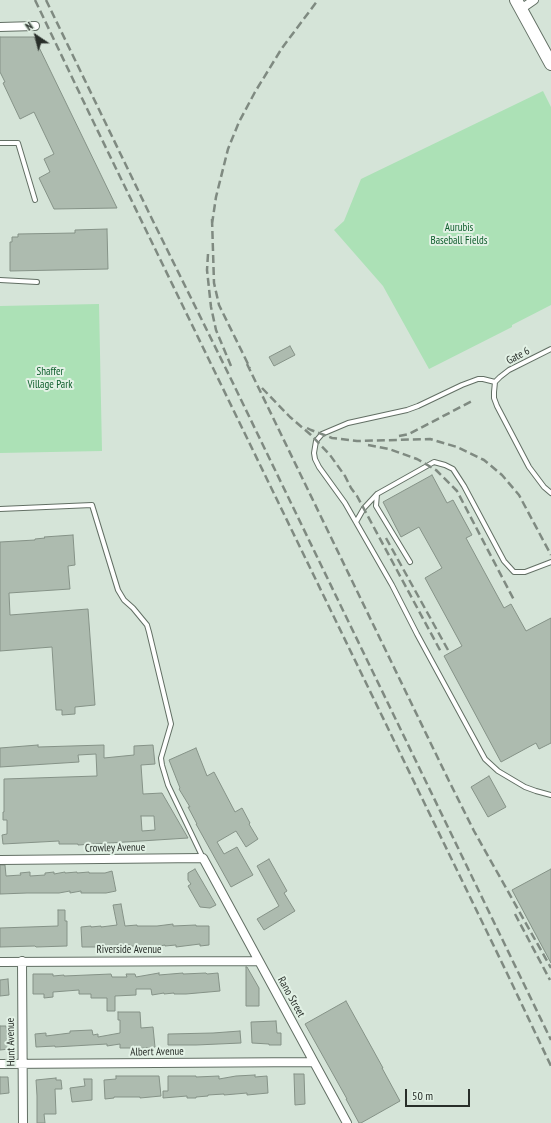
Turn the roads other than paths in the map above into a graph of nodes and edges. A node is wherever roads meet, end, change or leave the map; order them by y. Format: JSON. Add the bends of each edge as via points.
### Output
{"nodes":[{"id":1,"x":534,"y":0,"type":"edge"},
{"id":2,"x":519,"y":4,"type":"edge"},
{"id":3,"x":0,"y":26,"type":"edge"},
{"id":4,"x":35,"y":26,"type":"dead end"},
{"id":5,"x":551,"y":64,"type":"edge"},
{"id":6,"x":0,"y":143,"type":"edge"},
{"id":7,"x":35,"y":200,"type":"dead end"},
{"id":8,"x":0,"y":280,"type":"edge"},
{"id":9,"x":37,"y":282,"type":"dead end"},
{"id":10,"x":551,"y":349,"type":"edge"},
{"id":11,"x":495,"y":382,"type":"junction"},
{"id":12,"x":551,"y":493,"type":"edge"},
{"id":13,"x":377,"y":494,"type":"junction"},
{"id":14,"x":0,"y":509,"type":"edge"},
{"id":15,"x":356,"y":522,"type":"junction"},
{"id":16,"x":410,"y":562,"type":"dead end"},
{"id":17,"x":551,"y":562,"type":"edge"},
{"id":18,"x":551,"y":795,"type":"edge"},
{"id":19,"x":203,"y":858,"type":"junction"},
{"id":20,"x":0,"y":860,"type":"edge"},
{"id":21,"x":258,"y":961,"type":"junction"},
{"id":22,"x":0,"y":962,"type":"edge"},
{"id":23,"x":22,"y":962,"type":"junction"},
{"id":24,"x":314,"y":1062,"type":"junction"},
{"id":25,"x":0,"y":1064,"type":"edge"},
{"id":26,"x":23,"y":1064,"type":"junction"},
{"id":27,"x":23,"y":1123,"type":"edge"},
{"id":28,"x":347,"y":1123,"type":"edge"}],
"edges":[{"from":1,"to":2,"type":"street"},
{"from":2,"to":5,"type":"main road"},
{"from":3,"to":4,"type":"street"},
{"from":6,"to":7,"type":"lane","via":[[18,143]]},
{"from":8,"to":9,"type":"lane"},
{"from":10,"to":11,"type":"lane","name":"Gate 6","via":[[509,370]]},
{"from":11,"to":12,"type":"lane","via":[[494,398],[498,406],[529,467]]},
{"from":11,"to":15,"type":"lane","via":[[483,379],[470,382],[407,410],[348,423],[322,434],[314,447],[315,459]]},
{"from":13,"to":15,"type":"lane"},
{"from":13,"to":16,"type":"lane","via":[[376,506]]},
{"from":13,"to":17,"type":"lane","via":[[434,462],[445,465],[453,470],[464,486],[504,561],[514,572],[525,572]]},
{"from":14,"to":19,"type":"lane","via":[[92,505],[118,590],[147,625],[171,724],[161,758],[162,765],[168,786]]},
{"from":15,"to":18,"type":"lane","via":[[485,759],[525,787]]},
{"from":19,"to":20,"type":"street","name":"Crowley Avenue"},
{"from":19,"to":21,"type":"street","name":"Rano Street"},
{"from":21,"to":23,"type":"street","name":"Riverside Avenue"},
{"from":21,"to":24,"type":"street","name":"Rano Street"},
{"from":22,"to":23,"type":"street","name":"Riverside Avenue"},
{"from":23,"to":26,"type":"street","name":"Hunt Avenue"},
{"from":24,"to":26,"type":"street","name":"Albert Avenue"},
{"from":24,"to":28,"type":"street","name":"Rano Street"},
{"from":25,"to":26,"type":"street","name":"Albert Avenue"},
{"from":26,"to":27,"type":"street","name":"Hunt Avenue"}]}
